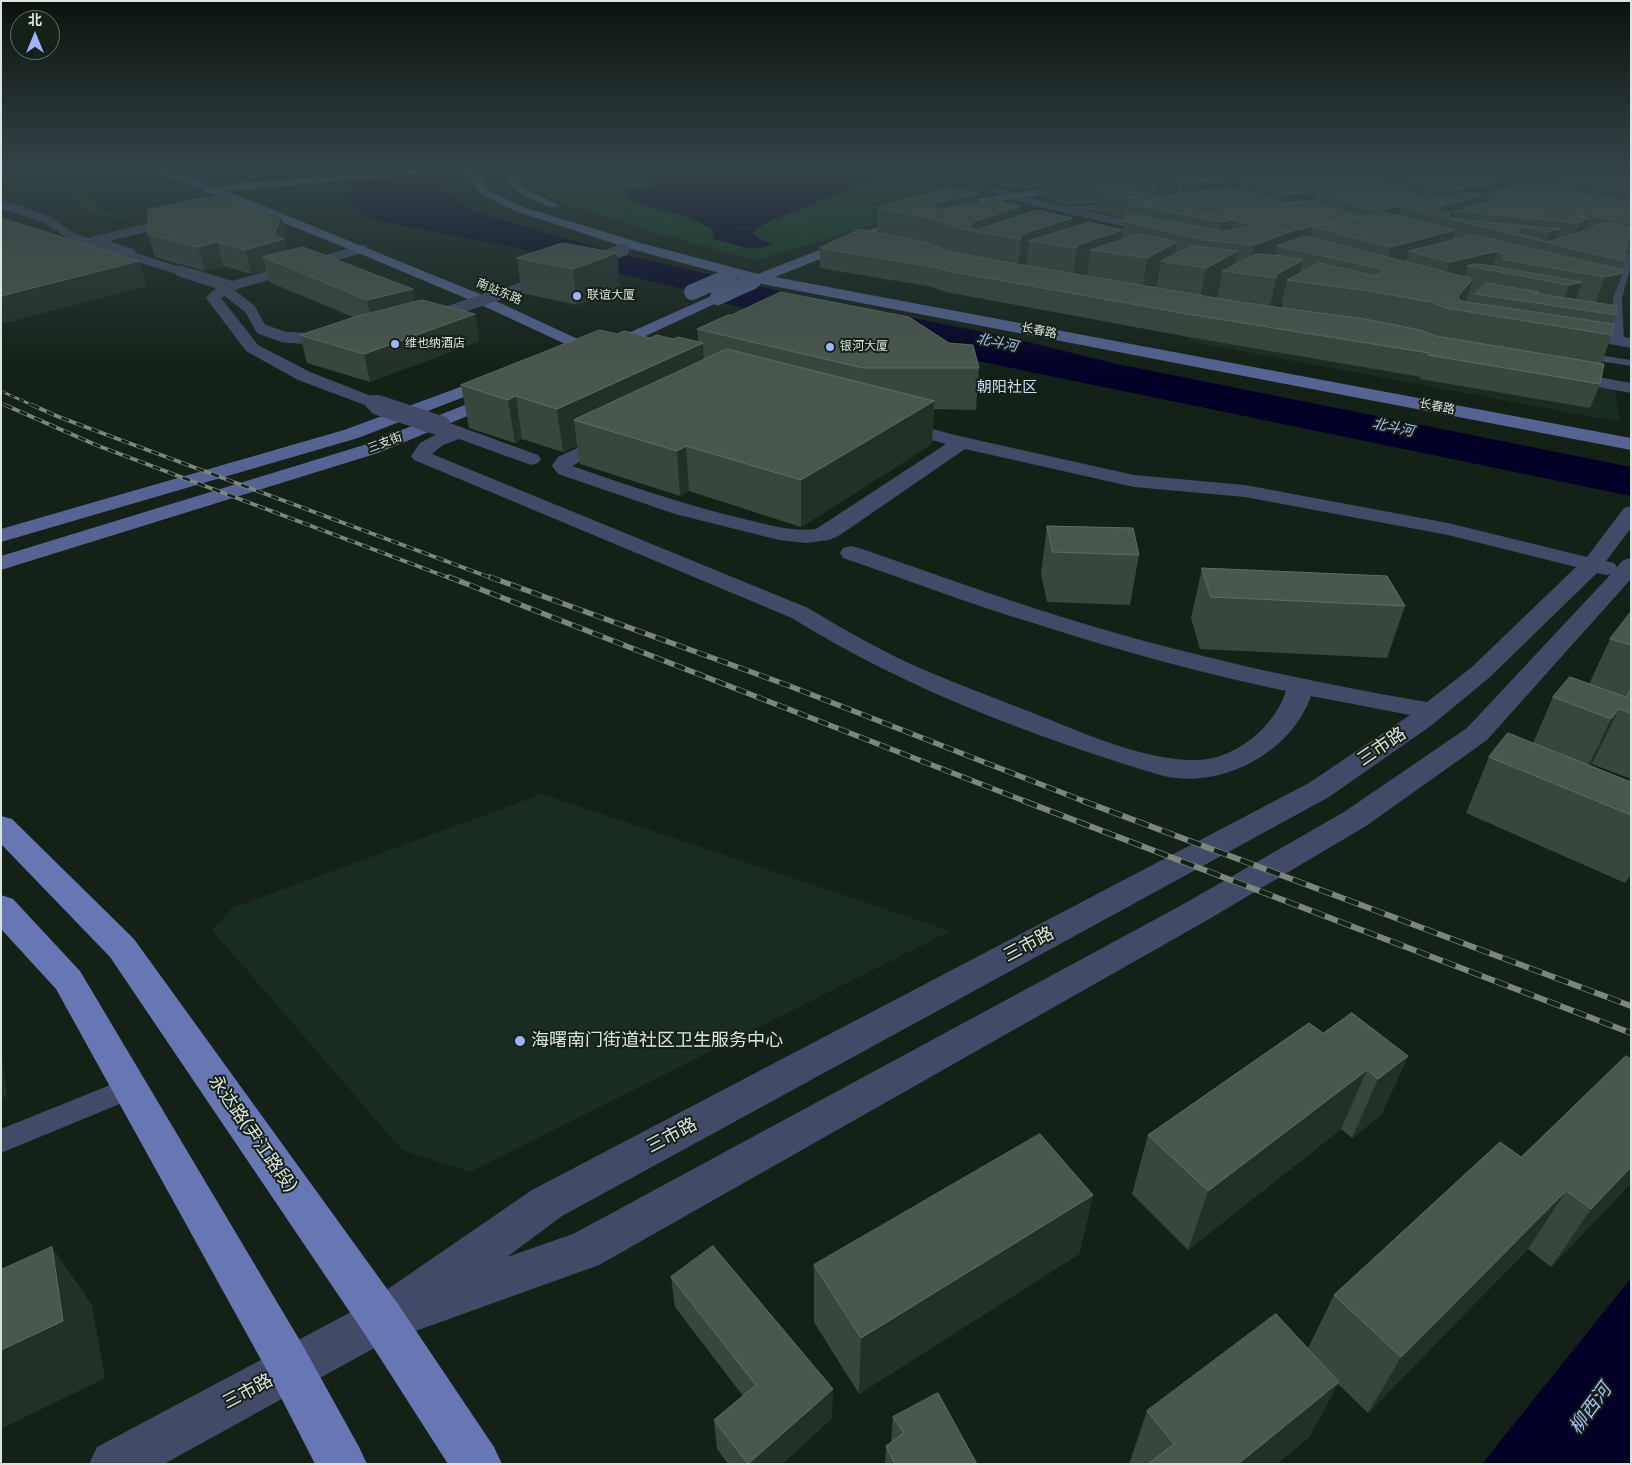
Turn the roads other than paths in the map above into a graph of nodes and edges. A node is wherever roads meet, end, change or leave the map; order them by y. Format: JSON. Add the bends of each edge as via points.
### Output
{"nodes":[{"id":1,"x":55,"y":236,"type":"edge"},
{"id":2,"x":71,"y":236,"type":"edge"},
{"id":3,"x":111,"y":236,"type":"edge"},
{"id":4,"x":327,"y":236,"type":"edge"},
{"id":5,"x":359,"y":236,"type":"edge"},
{"id":6,"x":596,"y":236,"type":"edge"},
{"id":7,"x":836,"y":236,"type":"edge"},
{"id":8,"x":865,"y":236,"type":"edge"},
{"id":9,"x":852,"y":241,"type":"junction"},
{"id":10,"x":1573,"y":244,"type":"edge"},
{"id":11,"x":804,"y":247,"type":"dead end"},
{"id":12,"x":880,"y":247,"type":"edge"},
{"id":13,"x":629,"y":248,"type":"junction"},
{"id":14,"x":360,"y":249,"type":"junction"},
{"id":15,"x":730,"y":255,"type":"dead end"},
{"id":16,"x":415,"y":257,"type":"dead end"},
{"id":17,"x":1630,"y":257,"type":"edge"},
{"id":18,"x":781,"y":268,"type":"junction"},
{"id":19,"x":734,"y":274,"type":"junction"},
{"id":20,"x":757,"y":274,"type":"junction"},
{"id":21,"x":1626,"y":278,"type":"edge"},
{"id":22,"x":486,"y":286,"type":"dead end"},
{"id":23,"x":231,"y":290,"type":"junction"},
{"id":24,"x":503,"y":293,"type":"junction"},
{"id":25,"x":482,"y":300,"type":"junction"},
{"id":26,"x":520,"y":300,"type":"edge"},
{"id":27,"x":422,"y":320,"type":"edge"},
{"id":28,"x":622,"y":322,"type":"dead end"},
{"id":29,"x":1557,"y":330,"type":"dead end"},
{"id":30,"x":336,"y":339,"type":"edge"},
{"id":31,"x":1618,"y":342,"type":"edge"},
{"id":32,"x":588,"y":346,"type":"junction"},
{"id":33,"x":550,"y":353,"type":"edge"},
{"id":34,"x":1566,"y":353,"type":"dead end"},
{"id":35,"x":626,"y":358,"type":"edge"},
{"id":36,"x":1604,"y":359,"type":"junction"},
{"id":37,"x":1631,"y":363,"type":"edge"},
{"id":38,"x":1551,"y":374,"type":"edge"},
{"id":39,"x":486,"y":382,"type":"edge"},
{"id":40,"x":1631,"y":388,"type":"edge"},
{"id":41,"x":514,"y":390,"type":"edge"},
{"id":42,"x":883,"y":422,"type":"edge"},
{"id":43,"x":450,"y":430,"type":"junction"},
{"id":44,"x":1631,"y":430,"type":"edge"},
{"id":45,"x":625,"y":431,"type":"edge"},
{"id":46,"x":962,"y":442,"type":"junction"},
{"id":47,"x":1631,"y":444,"type":"edge"},
{"id":48,"x":531,"y":459,"type":"dead end"},
{"id":49,"x":1631,"y":512,"type":"edge"},
{"id":50,"x":1,"y":536,"type":"edge"},
{"id":51,"x":851,"y":553,"type":"dead end"},
{"id":52,"x":1,"y":563,"type":"edge"},
{"id":53,"x":1592,"y":565,"type":"junction"},
{"id":54,"x":1628,"y":569,"type":"edge"},
{"id":55,"x":1301,"y":686,"type":"junction"},
{"id":56,"x":1432,"y":711,"type":"junction"},
{"id":57,"x":1,"y":826,"type":"edge"},
{"id":58,"x":1,"y":907,"type":"edge"},
{"id":59,"x":130,"y":1088,"type":"junction"},
{"id":60,"x":1,"y":1141,"type":"edge"},
{"id":61,"x":382,"y":1320,"type":"junction"},
{"id":62,"x":290,"y":1369,"type":"junction"},
{"id":63,"x":114,"y":1464,"type":"edge"},
{"id":64,"x":342,"y":1464,"type":"edge"},
{"id":65,"x":477,"y":1464,"type":"edge"}],
"edges":[{"from":1,"to":23,"type":"lane"},
{"from":2,"to":23,"type":"lane","bridge":true},
{"from":3,"to":23,"type":"street","via":[[95,240]]},
{"from":4,"to":14,"type":"main road","name":"南站东路"},
{"from":5,"to":16,"type":"main road","name":"南站东路"},
{"from":6,"to":13,"type":"main road","name":"长春路"},
{"from":7,"to":11,"type":"main road"},
{"from":8,"to":9,"type":"main road"},
{"from":9,"to":12,"type":"street"},
{"from":9,"to":18,"type":"main road"},
{"from":10,"to":17,"type":"street","via":[[1589,251]]},
{"from":13,"to":19,"type":"main road","name":"长春路"},
{"from":13,"to":24,"type":"street","bridge":true},
{"from":14,"to":23,"type":"street"},
{"from":14,"to":25,"type":"main road","name":"南站东路"},
{"from":15,"to":20,"type":"main road","name":"长春路"},
{"from":17,"to":21,"type":"lane"},
{"from":18,"to":20,"type":"main road","name":"长春路"},
{"from":18,"to":44,"type":"main road","name":"长春路"},
{"from":19,"to":20,"type":"main road","name":"长春路"},
{"from":19,"to":28,"type":"main road","bridge":true},
{"from":20,"to":32,"type":"main road","bridge":true,"via":[[718,297]]},
{"from":20,"to":47,"type":"main road","name":"长春路"},
{"from":21,"to":31,"type":"lane","via":[[1618,285],[1612,302],[1612,322]]},
{"from":22,"to":24,"type":"main road","name":"南站东路"},
{"from":23,"to":30,"type":"lane","bridge":true,"via":[[250,309],[261,329],[284,337]]},
{"from":23,"to":43,"type":"street","bridge":true,"via":[[213,298],[252,348],[304,376]]},
{"from":24,"to":25,"type":"lane","bridge":true},
{"from":24,"to":26,"type":"main road","name":"南站东路"},
{"from":25,"to":27,"type":"lane","bridge":true},
{"from":25,"to":32,"type":"main road","name":"南站东路"},
{"from":29,"to":31,"type":"street"},
{"from":31,"to":36,"type":"lane"},
{"from":32,"to":33,"type":"main road"},
{"from":32,"to":35,"type":"street"},
{"from":34,"to":36,"type":"lane"},
{"from":36,"to":37,"type":"lane"},
{"from":38,"to":40,"type":"street"},
{"from":39,"to":50,"type":"main road","name":"三支街","via":[[351,434]]},
{"from":41,"to":52,"type":"main road","name":"三支街","via":[[371,449]]},
{"from":42,"to":46,"type":"street"},
{"from":43,"to":48,"type":"street"},
{"from":43,"to":55,"type":"street","via":[[423,450],[421,456],[800,613],[912,674],[1087,744],[1170,769],[1201,769],[1234,761],[1258,747],[1283,725]]},
{"from":45,"to":46,"type":"street","via":[[565,461],[562,466],[565,470],[682,510],[770,532],[806,537],[832,530]]},
{"from":46,"to":53,"type":"street","via":[[1134,481],[1245,492],[1448,529]]},
{"from":49,"to":53,"type":"street","name":"三市路"},
{"from":51,"to":55,"type":"street","via":[[1038,617],[1154,651]]},
{"from":53,"to":54,"type":"street"},
{"from":53,"to":56,"type":"street","name":"三市路","via":[[1481,672]]},
{"from":54,"to":61,"type":"street","name":"三市路","via":[[1477,734],[1354,819],[1192,914],[584,1252]]},
{"from":55,"to":56,"type":"street"},
{"from":56,"to":61,"type":"street","name":"三市路","via":[[1319,790],[547,1203]]},
{"from":57,"to":61,"type":"main road","name":"永达路(尹江路段)","via":[[122,948]]},
{"from":58,"to":59,"type":"main road","via":[[68,980]]},
{"from":59,"to":60,"type":"lane"},
{"from":59,"to":62,"type":"main road"},
{"from":61,"to":62,"type":"street","name":"三市路"},
{"from":61,"to":65,"type":"main road","name":"永达路(尹江路段)"},
{"from":62,"to":63,"type":"street","name":"三市路"},
{"from":62,"to":64,"type":"main road"}]}
